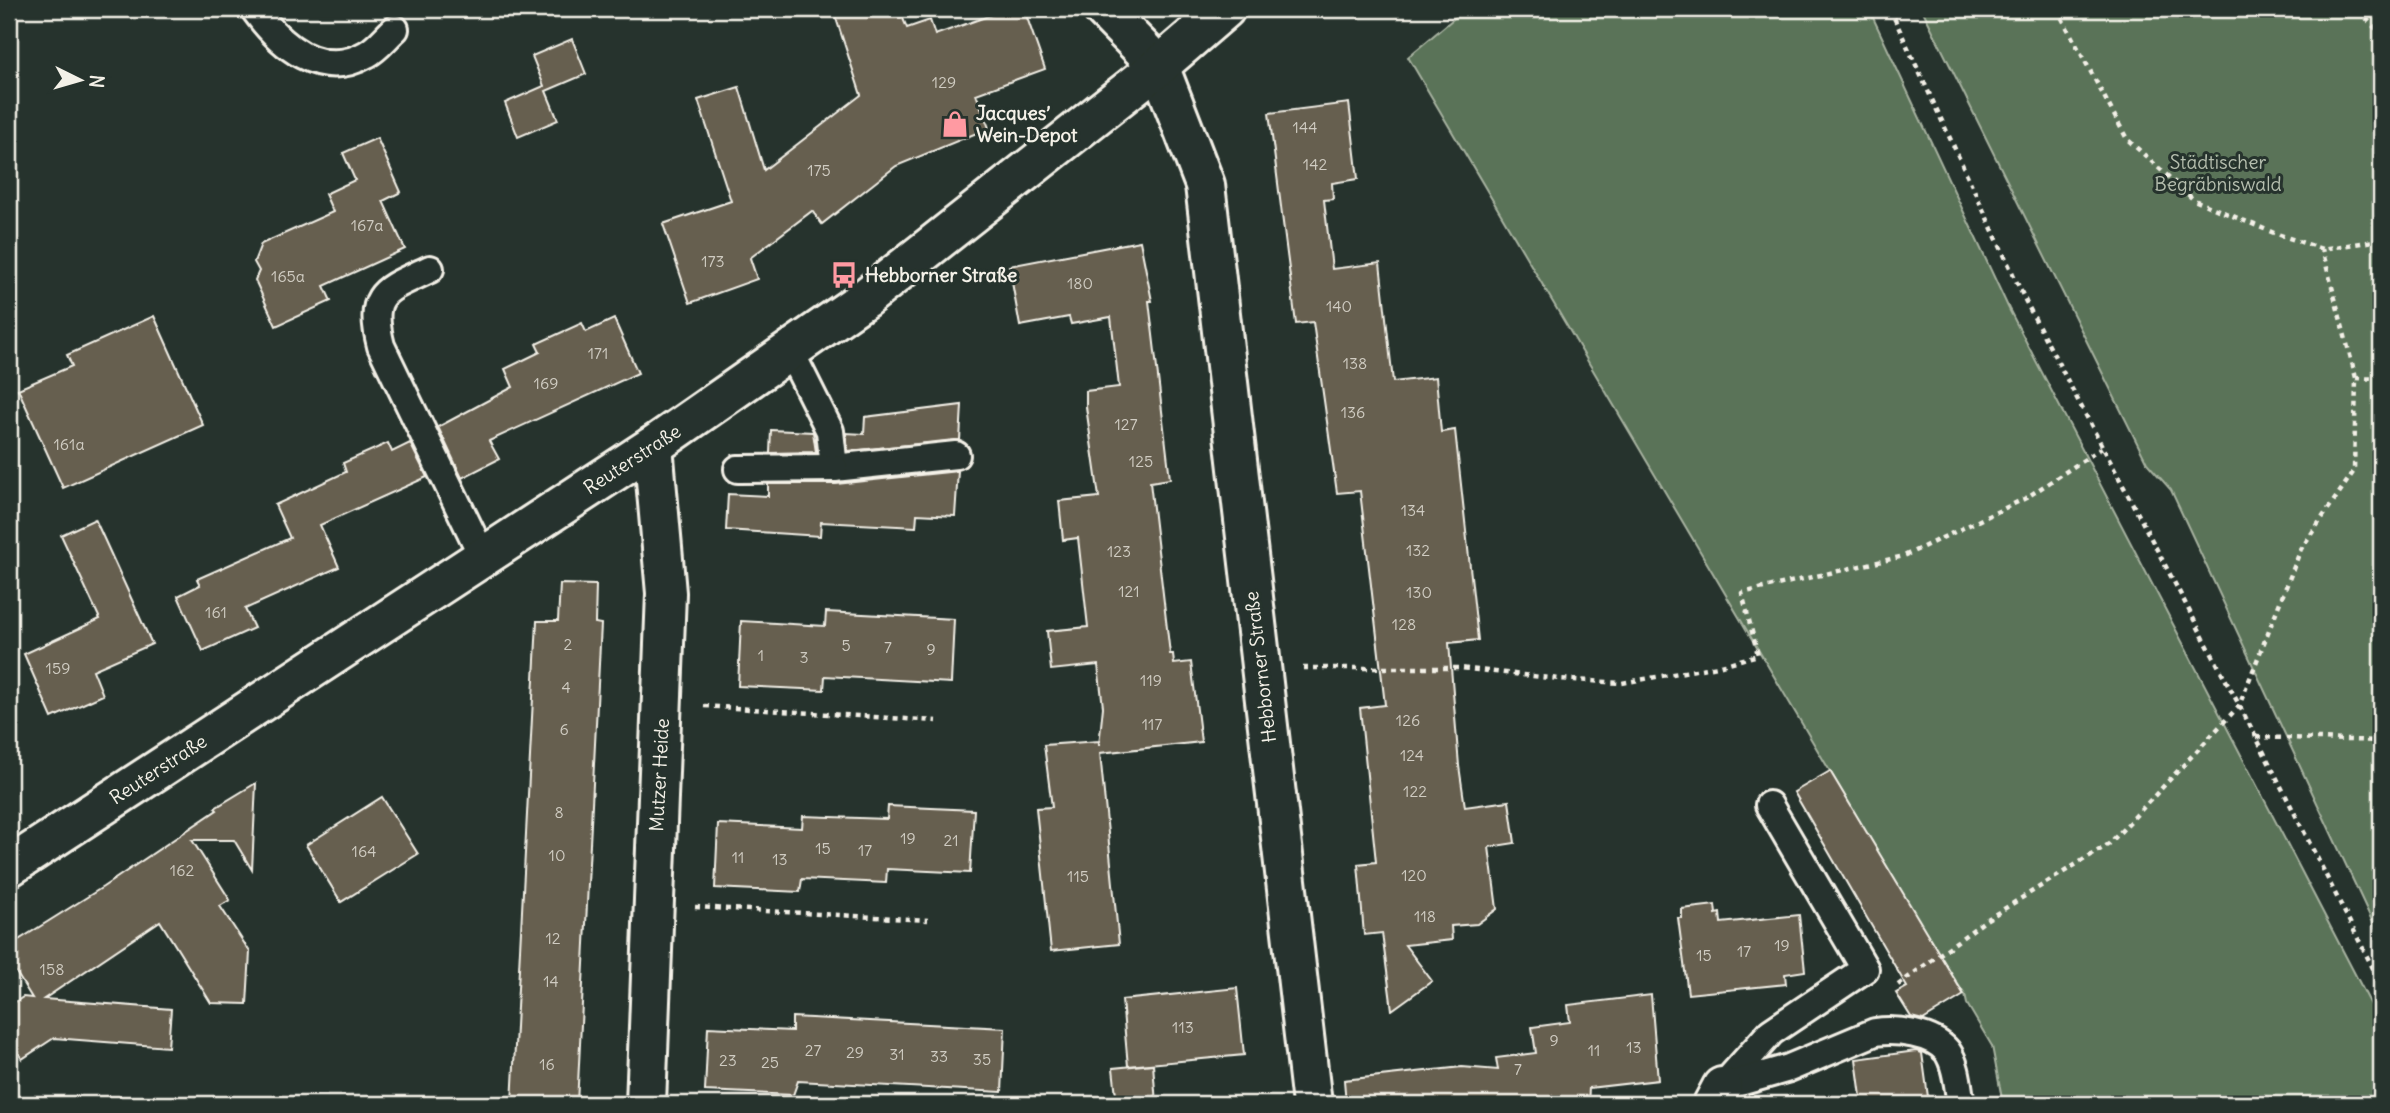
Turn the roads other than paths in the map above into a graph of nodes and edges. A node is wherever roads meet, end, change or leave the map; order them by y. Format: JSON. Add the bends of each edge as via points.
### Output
{"nodes":[{"id":1,"x":254,"y":9,"type":"edge"},
{"id":2,"x":1103,"y":9,"type":"edge"},
{"id":3,"x":1225,"y":9,"type":"edge"},
{"id":4,"x":395,"y":29,"type":"dead end"},
{"id":5,"x":1159,"y":66,"type":"junction"},
{"id":6,"x":430,"y":268,"type":"dead end"},
{"id":7,"x":790,"y":351,"type":"junction"},
{"id":8,"x":653,"y":446,"type":"junction"},
{"id":9,"x":956,"y":455,"type":"dead end"},
{"id":10,"x":835,"y":468,"type":"junction"},
{"id":11,"x":738,"y":469,"type":"dead end"},
{"id":12,"x":483,"y":557,"type":"junction"},
{"id":13,"x":1769,"y":805,"type":"dead end"},
{"id":14,"x":9,"y":867,"type":"edge"},
{"id":15,"x":1718,"y":1096,"type":"edge"},
{"id":16,"x":646,"y":1104,"type":"edge"},
{"id":17,"x":1312,"y":1104,"type":"edge"},
{"id":18,"x":1961,"y":1104,"type":"edge"}],
"edges":[{"from":1,"to":4,"type":"lane","via":[[284,45],[326,63],[351,62],[370,53]]},
{"from":2,"to":5,"type":"street","name":"Hebborner Straße"},
{"from":3,"to":5,"type":"street","name":"Reuterstraße"},
{"from":5,"to":7,"type":"street","name":"Reuterstraße","via":[[864,299]]},
{"from":5,"to":17,"type":"street","name":"Hebborner Straße","via":[[1205,185]]},
{"from":6,"to":12,"type":"lane","via":[[388,289],[374,320],[381,346]]},
{"from":7,"to":8,"type":"street","name":"Reuterstraße"},
{"from":7,"to":10,"type":"lane","via":[[830,431]]},
{"from":8,"to":12,"type":"street","name":"Reuterstraße"},
{"from":8,"to":16,"type":"street","name":"Mutzer Heide","via":[[666,593]]},
{"from":9,"to":10,"type":"lane"},
{"from":10,"to":11,"type":"lane"},
{"from":12,"to":14,"type":"street","name":"Reuterstraße"},
{"from":13,"to":15,"type":"lane","via":[[1866,969],[1771,1032]]},
{"from":15,"to":18,"type":"lane","via":[[1887,1030],[1924,1037],[1947,1052]]}]}
